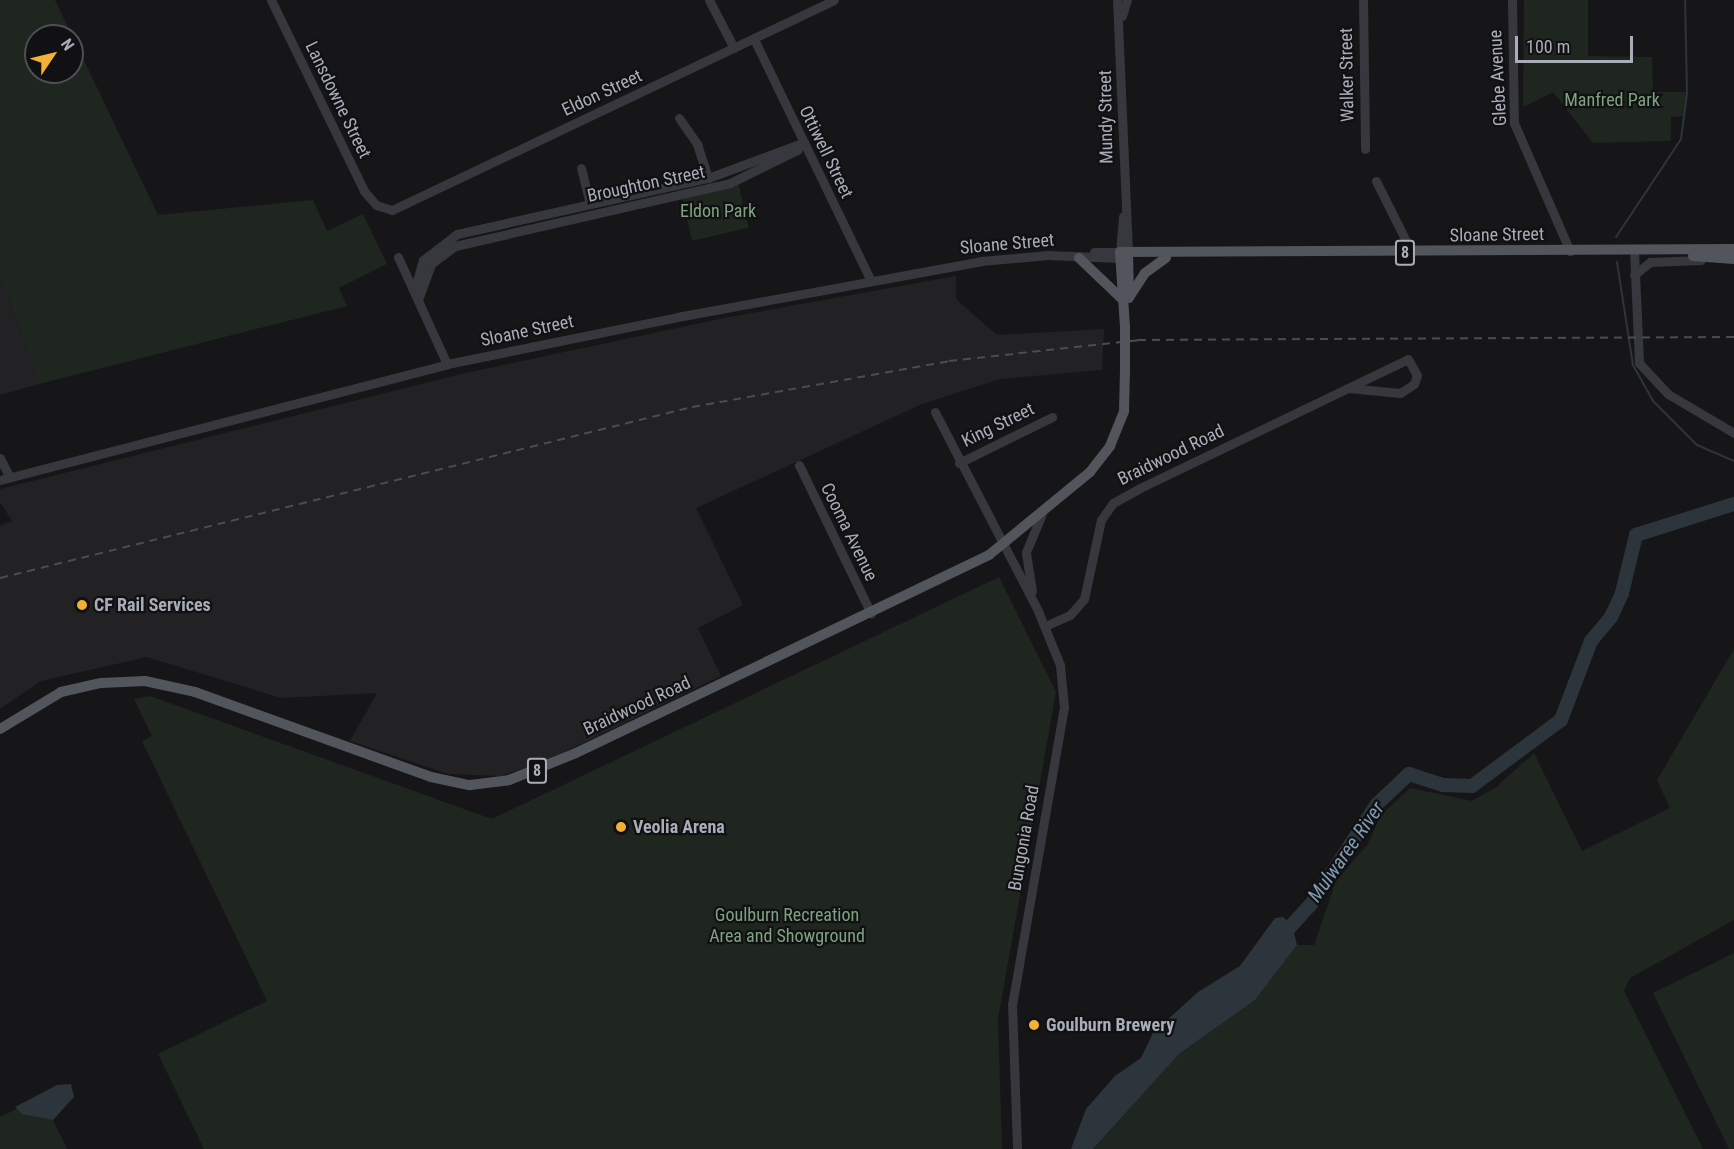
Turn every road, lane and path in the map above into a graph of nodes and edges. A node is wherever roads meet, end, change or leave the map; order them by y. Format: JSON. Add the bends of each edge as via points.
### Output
{"nodes":[{"id":1,"x":271,"y":0,"type":"edge"},
{"id":2,"x":710,"y":0,"type":"edge"},
{"id":3,"x":834,"y":0,"type":"edge"},
{"id":4,"x":1117,"y":0,"type":"edge"},
{"id":5,"x":1127,"y":0,"type":"edge"},
{"id":6,"x":1363,"y":0,"type":"edge"},
{"id":7,"x":1512,"y":0,"type":"edge"},
{"id":8,"x":1121,"y":18,"type":"junction"},
{"id":9,"x":754,"y":39,"type":"junction"},
{"id":10,"x":734,"y":48,"type":"junction"},
{"id":11,"x":680,"y":118,"type":"dead end"},
{"id":12,"x":802,"y":143,"type":"junction"},
{"id":13,"x":1365,"y":149,"type":"dead end"},
{"id":14,"x":581,"y":168,"type":"dead end"},
{"id":15,"x":708,"y":178,"type":"junction"},
{"id":16,"x":1376,"y":181,"type":"dead end"},
{"id":17,"x":589,"y":201,"type":"junction"},
{"id":18,"x":383,"y":209,"type":"joint"},
{"id":19,"x":1734,"y":249,"type":"edge"},
{"id":20,"x":1570,"y":251,"type":"junction"},
{"id":21,"x":1634,"y":252,"type":"junction"},
{"id":22,"x":1412,"y":253,"type":"junction"},
{"id":23,"x":1674,"y":253,"type":"junction"},
{"id":24,"x":1124,"y":255,"type":"junction"},
{"id":25,"x":398,"y":257,"type":"dead end"},
{"id":26,"x":1074,"y":257,"type":"junction"},
{"id":27,"x":1171,"y":257,"type":"junction"},
{"id":28,"x":1717,"y":259,"type":"junction"},
{"id":29,"x":1734,"y":259,"type":"edge"},
{"id":30,"x":1634,"y":275,"type":"junction"},
{"id":31,"x":870,"y":279,"type":"junction"},
{"id":32,"x":416,"y":295,"type":"junction"},
{"id":33,"x":1125,"y":302,"type":"junction"},
{"id":34,"x":447,"y":364,"type":"junction"},
{"id":35,"x":1348,"y":388,"type":"junction"},
{"id":36,"x":935,"y":412,"type":"dead end"},
{"id":37,"x":1052,"y":417,"type":"dead end"},
{"id":38,"x":1734,"y":433,"type":"edge"},
{"id":39,"x":0,"y":458,"type":"edge"},
{"id":40,"x":959,"y":463,"type":"junction"},
{"id":41,"x":799,"y":465,"type":"dead end"},
{"id":42,"x":10,"y":478,"type":"junction"},
{"id":43,"x":0,"y":480,"type":"edge"},
{"id":44,"x":1042,"y":514,"type":"junction"},
{"id":45,"x":1005,"y":545,"type":"junction"},
{"id":46,"x":1038,"y":611,"type":"junction"},
{"id":47,"x":871,"y":613,"type":"junction"},
{"id":48,"x":1045,"y":626,"type":"junction"},
{"id":49,"x":0,"y":729,"type":"edge"},
{"id":50,"x":1017,"y":1149,"type":"edge"}],
"edges":[{"from":1,"to":18,"type":"street","name":"Lansdowne Street","via":[[362,187]]},
{"from":2,"to":10,"type":"street"},
{"from":3,"to":9,"type":"street","name":"Eldon Street"},
{"from":4,"to":8,"type":"street","name":"Mundy Street"},
{"from":5,"to":8,"type":"street","name":"Mundy Street"},
{"from":6,"to":13,"type":"street","name":"Walker Street"},
{"from":7,"to":20,"type":"street","name":"Glebe Avenue","via":[[1514,123]]},
{"from":8,"to":24,"type":"street","name":"Mundy Street"},
{"from":9,"to":10,"type":"street","name":"Eldon Street"},
{"from":9,"to":12,"type":"street","name":"Ottiwell Street"},
{"from":10,"to":18,"type":"street","name":"Eldon Street","via":[[400,207]]},
{"from":11,"to":15,"type":"street","name":"Broughton Street","via":[[697,144]]},
{"from":12,"to":15,"type":"street","name":"Broughton Street"},
{"from":12,"to":31,"type":"street","name":"Ottiwell Street"},
{"from":12,"to":32,"type":"street","name":"Broughton Street","via":[[797,150],[730,183],[455,246],[430,264]]},
{"from":14,"to":17,"type":"street","name":"Broughton Street"},
{"from":15,"to":17,"type":"street","name":"Broughton Street"},
{"from":16,"to":22,"type":"street"},
{"from":17,"to":32,"type":"street","name":"Broughton Street","via":[[448,238],[423,260]]},
{"from":19,"to":23,"type":"main road","name":"Sloane Street","number":"8"},
{"from":20,"to":21,"type":"main road","name":"Sloane Street","number":"8"},
{"from":20,"to":22,"type":"main road","name":"Sloane Street","number":"8"},
{"from":21,"to":23,"type":"main road","name":"Sloane Street","number":"8"},
{"from":21,"to":30,"type":"street"},
{"from":22,"to":27,"type":"main road","name":"Sloane Street","number":"8"},
{"from":23,"to":28,"type":"main road","name":"Sloane Street","number":"8"},
{"from":24,"to":26,"type":"street","name":"Sloane Street"},
{"from":24,"to":27,"type":"main road","name":"Sloane Street"},
{"from":24,"to":33,"type":"main road","name":"Braidwood Road"},
{"from":25,"to":32,"type":"street"},
{"from":26,"to":31,"type":"street","name":"Sloane Street","via":[[1013,257]]},
{"from":26,"to":33,"type":"main road"},
{"from":27,"to":33,"type":"main road","via":[[1145,273]]},
{"from":28,"to":29,"type":"main road","name":"Sloane Street","number":"8"},
{"from":28,"to":30,"type":"street","via":[[1652,261]]},
{"from":30,"to":38,"type":"street","via":[[1637,352],[1642,368],[1668,394]]},
{"from":31,"to":34,"type":"street","name":"Sloane Street"},
{"from":32,"to":34,"type":"street"},
{"from":33,"to":44,"type":"main road","name":"Braidwood Road","number":"8","bridge":true,"via":[[1124,411],[1110,446],[1090,472]]},
{"from":34,"to":42,"type":"street","name":"Sloane Street"},
{"from":35,"to":35,"type":"street","name":"Braidwood Road","via":[[1408,359],[1417,375],[1414,384],[1400,393]]},
{"from":35,"to":48,"type":"street","name":"Braidwood Road","via":[[1113,503],[1101,520],[1084,599],[1071,615]]},
{"from":36,"to":40,"type":"street"},
{"from":37,"to":40,"type":"street","name":"King Street"},
{"from":39,"to":42,"type":"street"},
{"from":40,"to":45,"type":"street"},
{"from":41,"to":47,"type":"street","name":"Cooma Avenue"},
{"from":42,"to":43,"type":"street","name":"Sloane Street"},
{"from":44,"to":45,"type":"main road","name":"Braidwood Road","number":"8"},
{"from":44,"to":46,"type":"street","via":[[1026,552]]},
{"from":45,"to":46,"type":"street","name":"Bungonia Road"},
{"from":45,"to":47,"type":"main road","name":"Braidwood Road","number":"8"},
{"from":46,"to":48,"type":"street","name":"Bungonia Road"},
{"from":47,"to":49,"type":"main road","name":"Braidwood Road","number":"8","via":[[534,772],[489,784],[431,777],[195,692],[145,681],[101,682],[61,692]]},
{"from":48,"to":50,"type":"street","name":"Bungonia Road","via":[[1060,665],[1064,707],[1012,1004]]}]}
